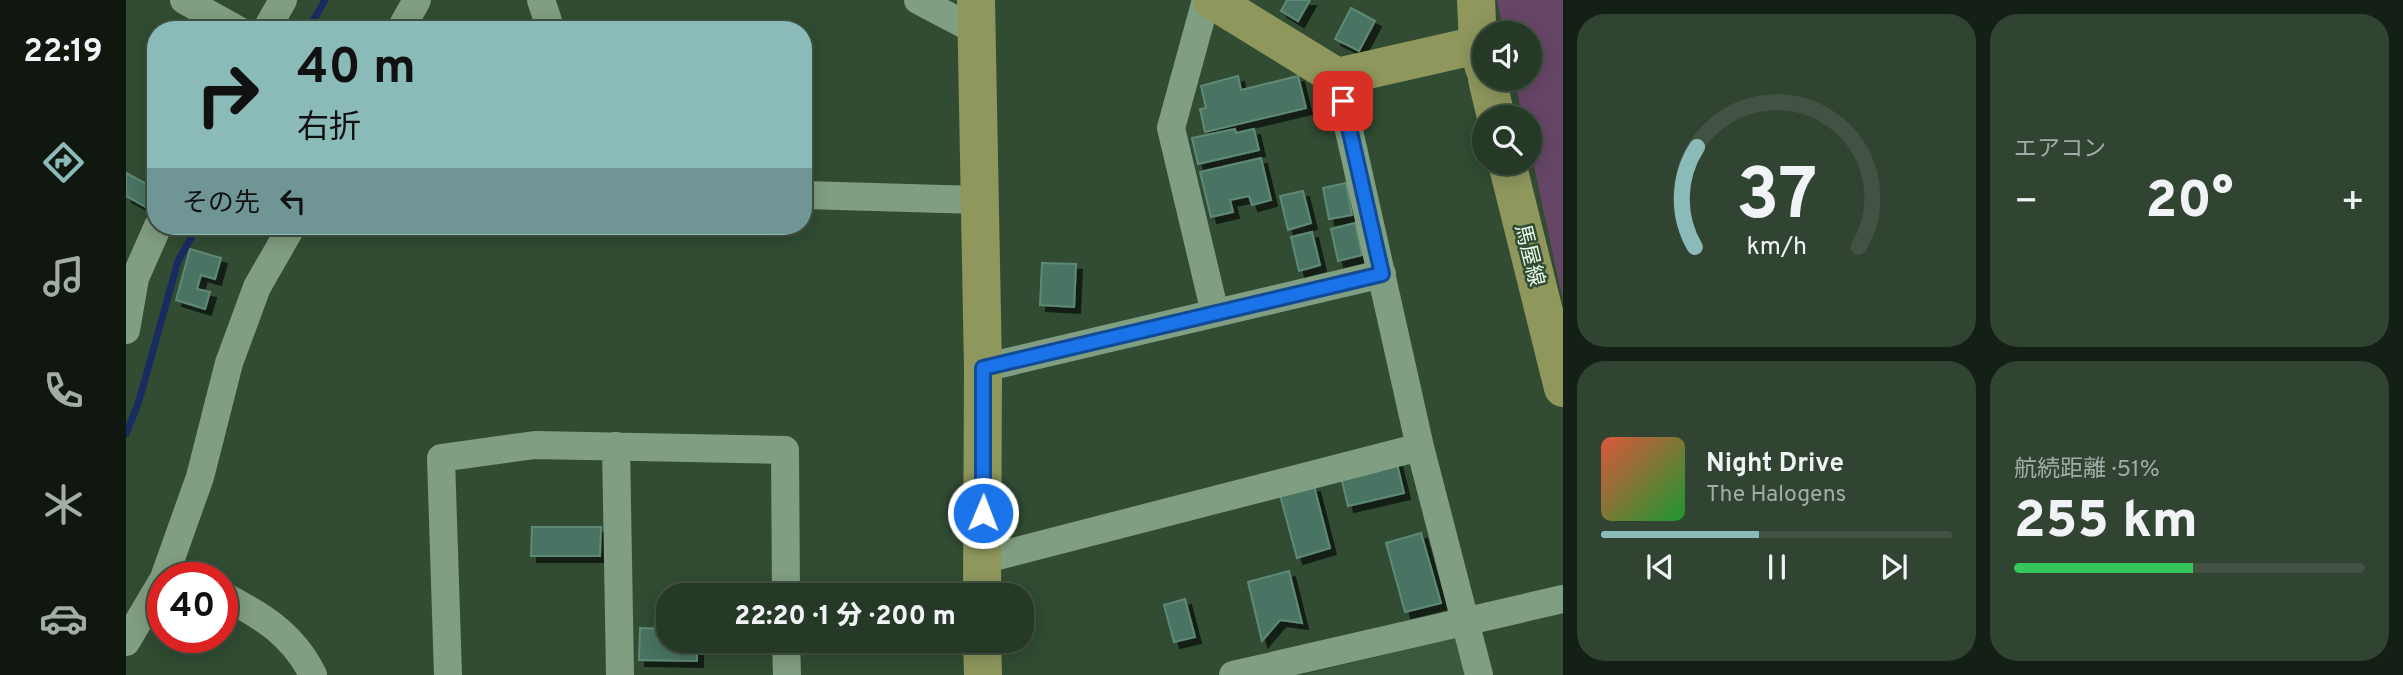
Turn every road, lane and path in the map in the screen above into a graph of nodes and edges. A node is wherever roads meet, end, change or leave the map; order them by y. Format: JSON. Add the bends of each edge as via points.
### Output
{"nodes":[{"id":1,"x":184,"y":0,"type":"edge"},
{"id":2,"x":283,"y":0,"type":"edge"},
{"id":3,"x":417,"y":0,"type":"edge"},
{"id":4,"x":541,"y":0,"type":"edge"},
{"id":5,"x":918,"y":0,"type":"edge"},
{"id":6,"x":1206,"y":0,"type":"edge"},
{"id":7,"x":1212,"y":0,"type":"edge"},
{"id":8,"x":1476,"y":0,"type":"edge"},
{"id":9,"x":976,"y":15,"type":"edge"},
{"id":10,"x":222,"y":21,"type":"edge"},
{"id":11,"x":271,"y":21,"type":"edge"},
{"id":12,"x":406,"y":21,"type":"edge"},
{"id":13,"x":548,"y":21,"type":"edge"},
{"id":14,"x":1478,"y":21,"type":"edge"},
{"id":15,"x":1472,"y":65,"type":"edge"},
{"id":16,"x":1337,"y":77,"type":"junction"},
{"id":17,"x":1510,"y":175,"type":"edge"},
{"id":18,"x":812,"y":195,"type":"edge"},
{"id":19,"x":978,"y":200,"type":"junction"},
{"id":20,"x":154,"y":235,"type":"edge"},
{"id":21,"x":287,"y":235,"type":"edge"},
{"id":22,"x":1382,"y":274,"type":"junction"},
{"id":23,"x":1215,"y":313,"type":"junction"},
{"id":24,"x":126,"y":330,"type":"edge"},
{"id":25,"x":983,"y":368,"type":"junction"},
{"id":26,"x":1563,"y":388,"type":"edge"},
{"id":27,"x":616,"y":446,"type":"junction"},
{"id":28,"x":1420,"y":447,"type":"junction"},
{"id":29,"x":175,"y":562,"type":"edge"},
{"id":30,"x":982,"y":577,"type":"edge"},
{"id":31,"x":786,"y":583,"type":"edge"},
{"id":32,"x":1563,"y":599,"type":"edge"},
{"id":33,"x":238,"y":604,"type":"edge"},
{"id":34,"x":147,"y":611,"type":"edge"},
{"id":35,"x":1466,"y":622,"type":"junction"},
{"id":36,"x":126,"y":642,"type":"edge"},
{"id":37,"x":786,"y":653,"type":"edge"},
{"id":38,"x":982,"y":653,"type":"edge"},
{"id":39,"x":313,"y":675,"type":"edge"},
{"id":40,"x":448,"y":675,"type":"edge"},
{"id":41,"x":620,"y":675,"type":"edge"},
{"id":42,"x":786,"y":675,"type":"edge"},
{"id":43,"x":983,"y":675,"type":"edge"},
{"id":44,"x":1233,"y":675,"type":"edge"},
{"id":45,"x":1479,"y":675,"type":"edge"}],
"edges":[{"from":1,"to":10,"type":"street"},
{"from":2,"to":11,"type":"street"},
{"from":3,"to":12,"type":"street"},
{"from":4,"to":13,"type":"street"},
{"from":5,"to":9,"type":"street"},
{"from":6,"to":23,"type":"street","via":[[1171,128]]},
{"from":7,"to":16,"type":"street"},
{"from":8,"to":14,"type":"street"},
{"from":9,"to":19,"type":"street"},
{"from":15,"to":16,"type":"street"},
{"from":16,"to":22,"type":"street"},
{"from":17,"to":26,"type":"street","name":"馬屋線"},
{"from":18,"to":19,"type":"street"},
{"from":19,"to":25,"type":"street"},
{"from":20,"to":24,"type":"street","via":[[135,278]]},
{"from":21,"to":29,"type":"street","via":[[257,287],[229,363]]},
{"from":22,"to":23,"type":"street"},
{"from":22,"to":28,"type":"street"},
{"from":23,"to":25,"type":"street"},
{"from":25,"to":30,"type":"street"},
{"from":27,"to":31,"type":"street","via":[[785,450]]},
{"from":27,"to":40,"type":"street","via":[[535,445],[440,458]]},
{"from":27,"to":41,"type":"street"},
{"from":28,"to":30,"type":"street"},
{"from":28,"to":35,"type":"street"},
{"from":32,"to":35,"type":"street"},
{"from":33,"to":39,"type":"street","via":[[265,617],[288,638]]},
{"from":34,"to":36,"type":"street"},
{"from":35,"to":44,"type":"street"},
{"from":35,"to":45,"type":"street"},
{"from":37,"to":42,"type":"street"},
{"from":38,"to":43,"type":"street"}]}
